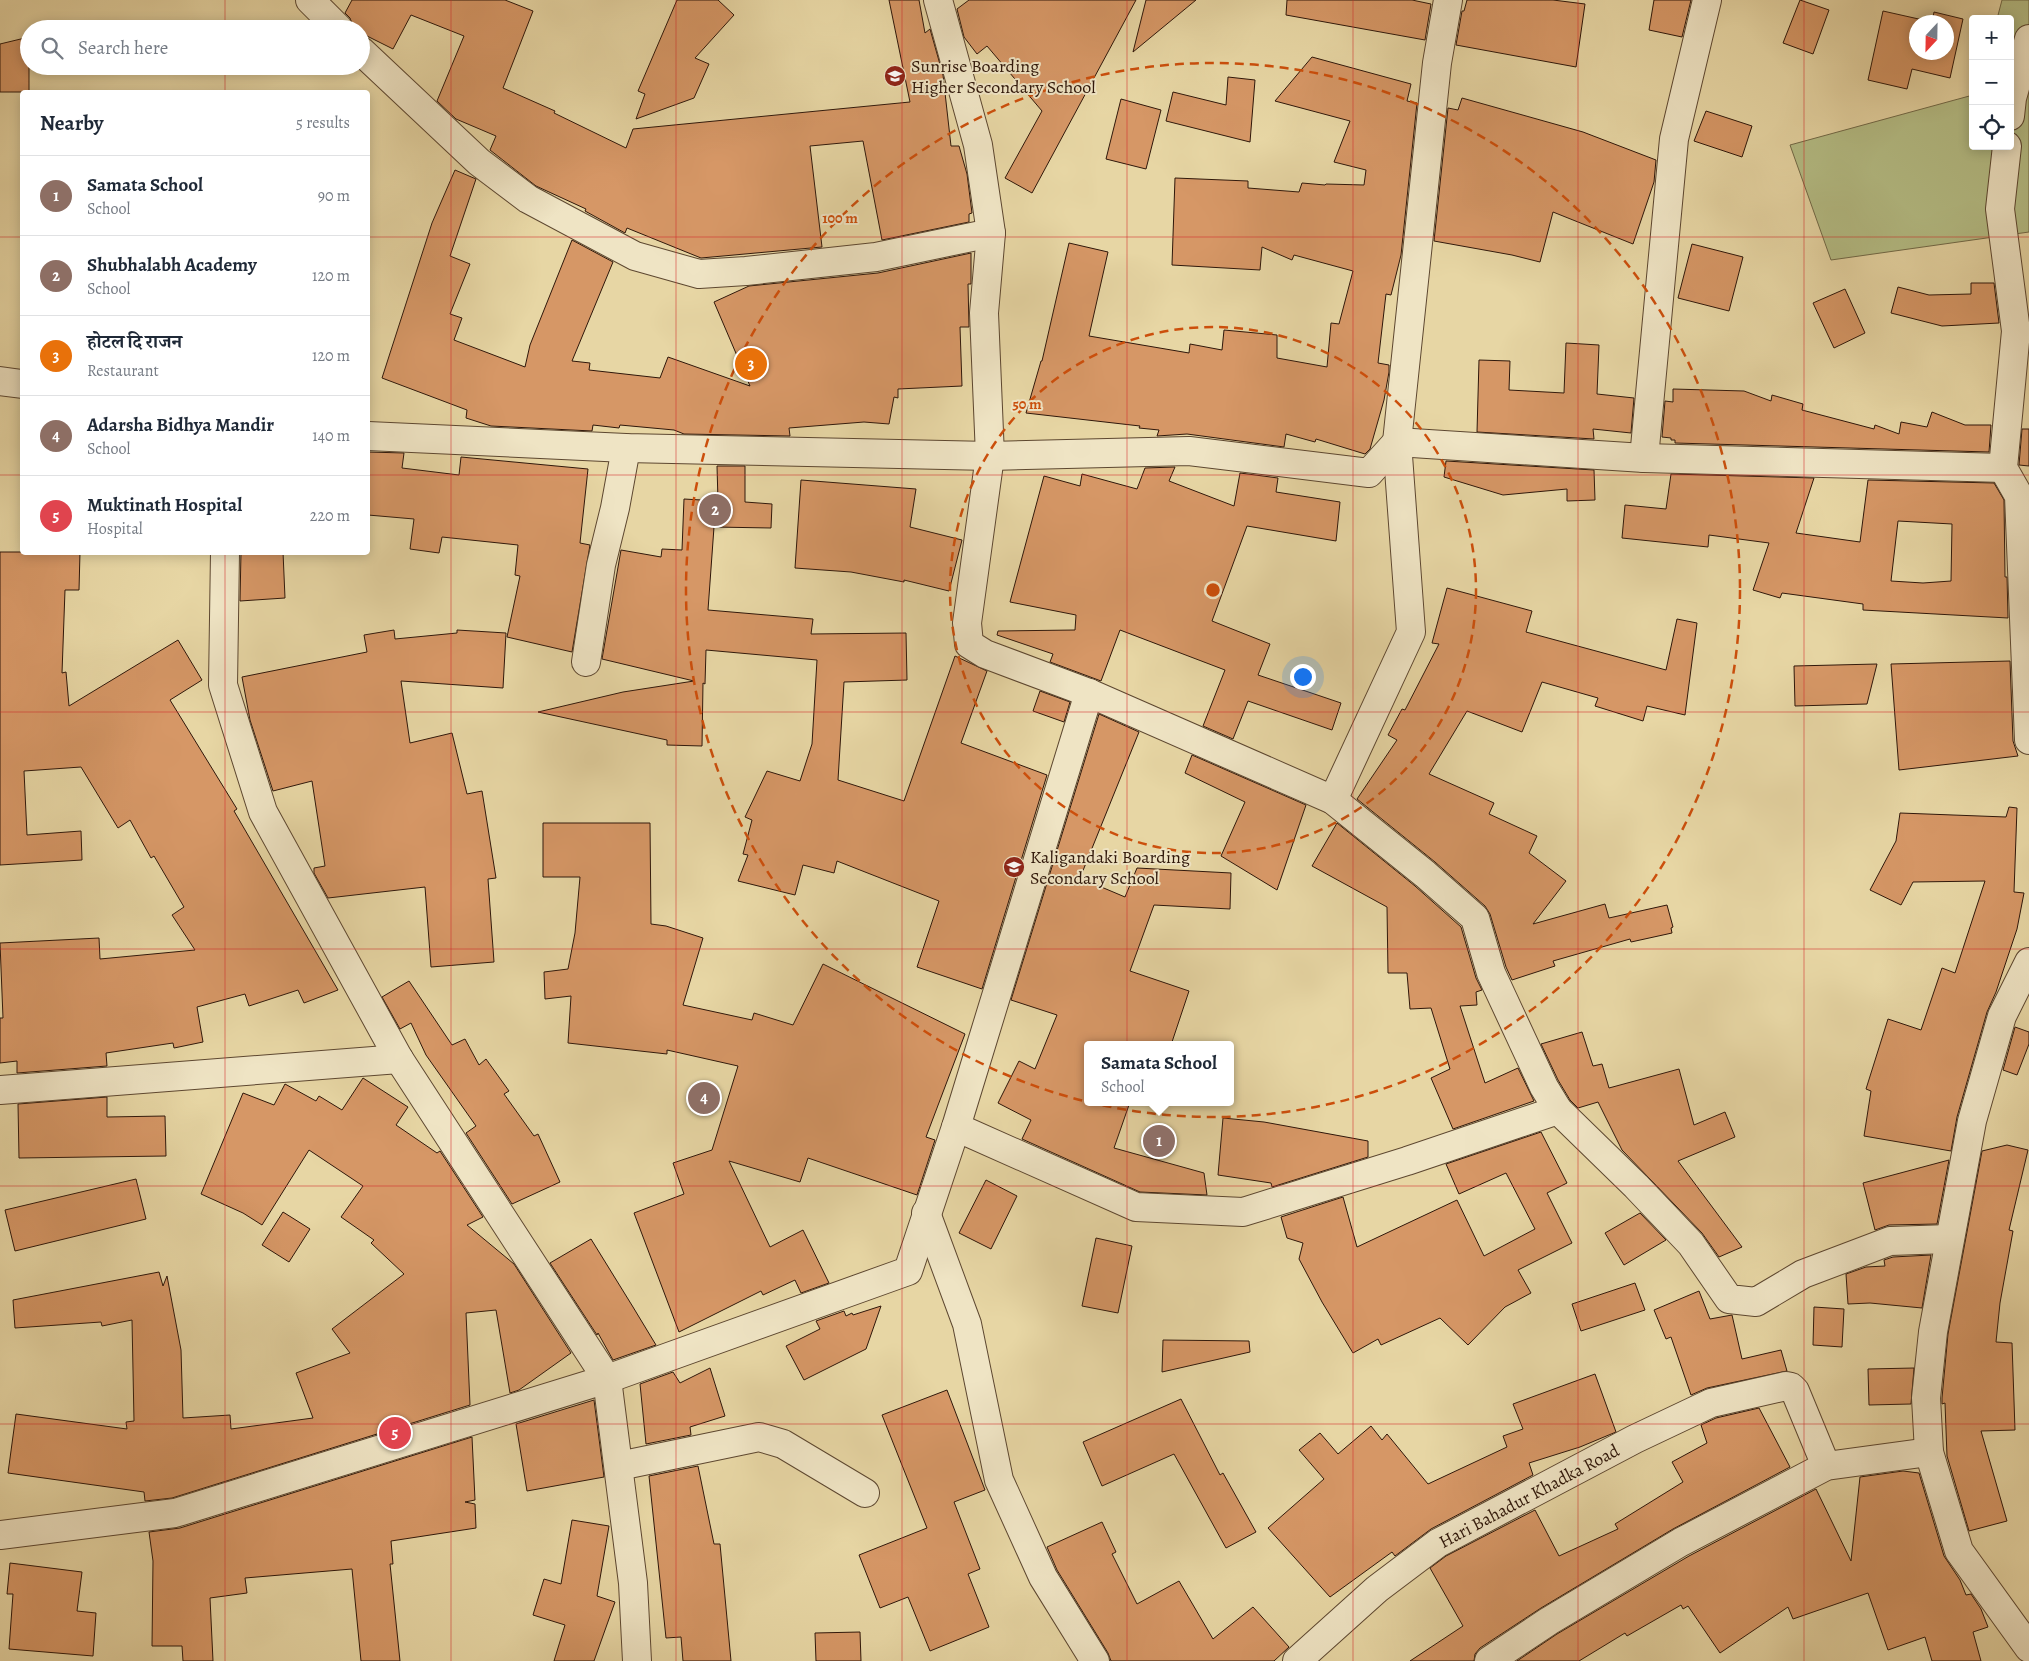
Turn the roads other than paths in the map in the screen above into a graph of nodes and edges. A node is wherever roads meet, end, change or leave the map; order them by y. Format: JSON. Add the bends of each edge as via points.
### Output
{"nodes":[{"id":1,"x":310,"y":0,"type":"edge"},
{"id":2,"x":938,"y":0,"type":"edge"},
{"id":3,"x":1448,"y":0,"type":"edge"},
{"id":4,"x":1707,"y":0,"type":"edge"},
{"id":5,"x":330,"y":20,"type":"edge"},
{"id":6,"x":2029,"y":39,"type":"edge"},
{"id":7,"x":370,"y":59,"type":"edge"},
{"id":8,"x":2011,"y":105,"type":"edge"},
{"id":9,"x":2007,"y":150,"type":"edge"},
{"id":10,"x":991,"y":233,"type":"junction"},
{"id":11,"x":0,"y":380,"type":"edge"},
{"id":12,"x":20,"y":384,"type":"edge"},
{"id":13,"x":370,"y":436,"type":"edge"},
{"id":14,"x":1397,"y":442,"type":"junction"},
{"id":15,"x":626,"y":448,"type":"junction"},
{"id":16,"x":990,"y":456,"type":"junction"},
{"id":17,"x":1644,"y":458,"type":"junction"},
{"id":18,"x":2003,"y":468,"type":"junction"},
{"id":19,"x":225,"y":555,"type":"edge"},
{"id":20,"x":586,"y":662,"type":"dead end"},
{"id":21,"x":1089,"y":693,"type":"junction"},
{"id":22,"x":2029,"y":740,"type":"edge"},
{"id":23,"x":1333,"y":800,"type":"junction"},
{"id":24,"x":2029,"y":962,"type":"edge"},
{"id":25,"x":399,"y":1059,"type":"junction"},
{"id":26,"x":0,"y":1090,"type":"edge"},
{"id":27,"x":1558,"y":1110,"type":"junction"},
{"id":28,"x":956,"y":1127,"type":"junction"},
{"id":29,"x":926,"y":1213,"type":"junction"},
{"id":30,"x":1949,"y":1239,"type":"junction"},
{"id":31,"x":608,"y":1379,"type":"junction"},
{"id":32,"x":1929,"y":1452,"type":"junction"},
{"id":33,"x":619,"y":1466,"type":"junction"},
{"id":34,"x":1826,"y":1466,"type":"junction"},
{"id":35,"x":865,"y":1493,"type":"dead end"},
{"id":36,"x":0,"y":1535,"type":"edge"},
{"id":37,"x":2029,"y":1648,"type":"edge"},
{"id":38,"x":637,"y":1661,"type":"edge"},
{"id":39,"x":1095,"y":1661,"type":"edge"},
{"id":40,"x":1297,"y":1661,"type":"edge"},
{"id":41,"x":1489,"y":1661,"type":"edge"}],
"edges":[{"from":1,"to":5,"type":"street"},
{"from":2,"to":10,"type":"street","via":[[978,145]]},
{"from":3,"to":14,"type":"street","via":[[1437,63]]},
{"from":4,"to":17,"type":"street","via":[[1674,139]]},
{"from":6,"to":8,"type":"street"},
{"from":7,"to":10,"type":"street","via":[[479,162],[528,198],[635,256],[699,274],[876,257]]},
{"from":9,"to":18,"type":"street","via":[[2000,210],[2016,331]]},
{"from":10,"to":16,"type":"street","via":[[984,314]]},
{"from":11,"to":12,"type":"street"},
{"from":13,"to":15,"type":"street"},
{"from":14,"to":16,"type":"street","via":[[1370,473],[1189,451]]},
{"from":14,"to":17,"type":"street"},
{"from":14,"to":23,"type":"street","via":[[1411,632]]},
{"from":15,"to":16,"type":"street"},
{"from":15,"to":20,"type":"street","via":[[601,565]]},
{"from":16,"to":21,"type":"street","via":[[967,623],[969,644],[985,654]]},
{"from":17,"to":18,"type":"street"},
{"from":18,"to":22,"type":"street","via":[[2019,496]]},
{"from":19,"to":25,"type":"street","via":[[223,685],[262,812]]},
{"from":21,"to":23,"type":"street"},
{"from":21,"to":28,"type":"street"},
{"from":23,"to":27,"type":"street","via":[[1475,918],[1491,973]]},
{"from":24,"to":30,"type":"street","via":[[1996,1035],[1972,1121]]},
{"from":25,"to":26,"type":"street"},
{"from":25,"to":31,"type":"street"},
{"from":27,"to":28,"type":"street","via":[[1243,1212],[1136,1206]]},
{"from":27,"to":30,"type":"street","via":[[1691,1244],[1730,1298],[1756,1302],[1803,1274],[1890,1241]]},
{"from":28,"to":29,"type":"street"},
{"from":29,"to":31,"type":"street","via":[[908,1271]]},
{"from":29,"to":39,"type":"street","via":[[967,1324],[999,1480],[1043,1576]]},
{"from":30,"to":32,"type":"street","via":[[1933,1332],[1926,1398]]},
{"from":31,"to":33,"type":"street"},
{"from":31,"to":36,"type":"street","via":[[175,1513]]},
{"from":32,"to":34,"type":"street"},
{"from":32,"to":37,"type":"street","via":[[1959,1550]]},
{"from":33,"to":35,"type":"street","via":[[759,1437],[783,1444]]},
{"from":33,"to":38,"type":"street","via":[[633,1583]]},
{"from":34,"to":40,"type":"street","name":"Hari Bahadur Khadka Road","via":[[1791,1387],[1711,1403],[1438,1543],[1377,1589]]},
{"from":34,"to":41,"type":"street","via":[[1681,1542],[1549,1620]]}]}
